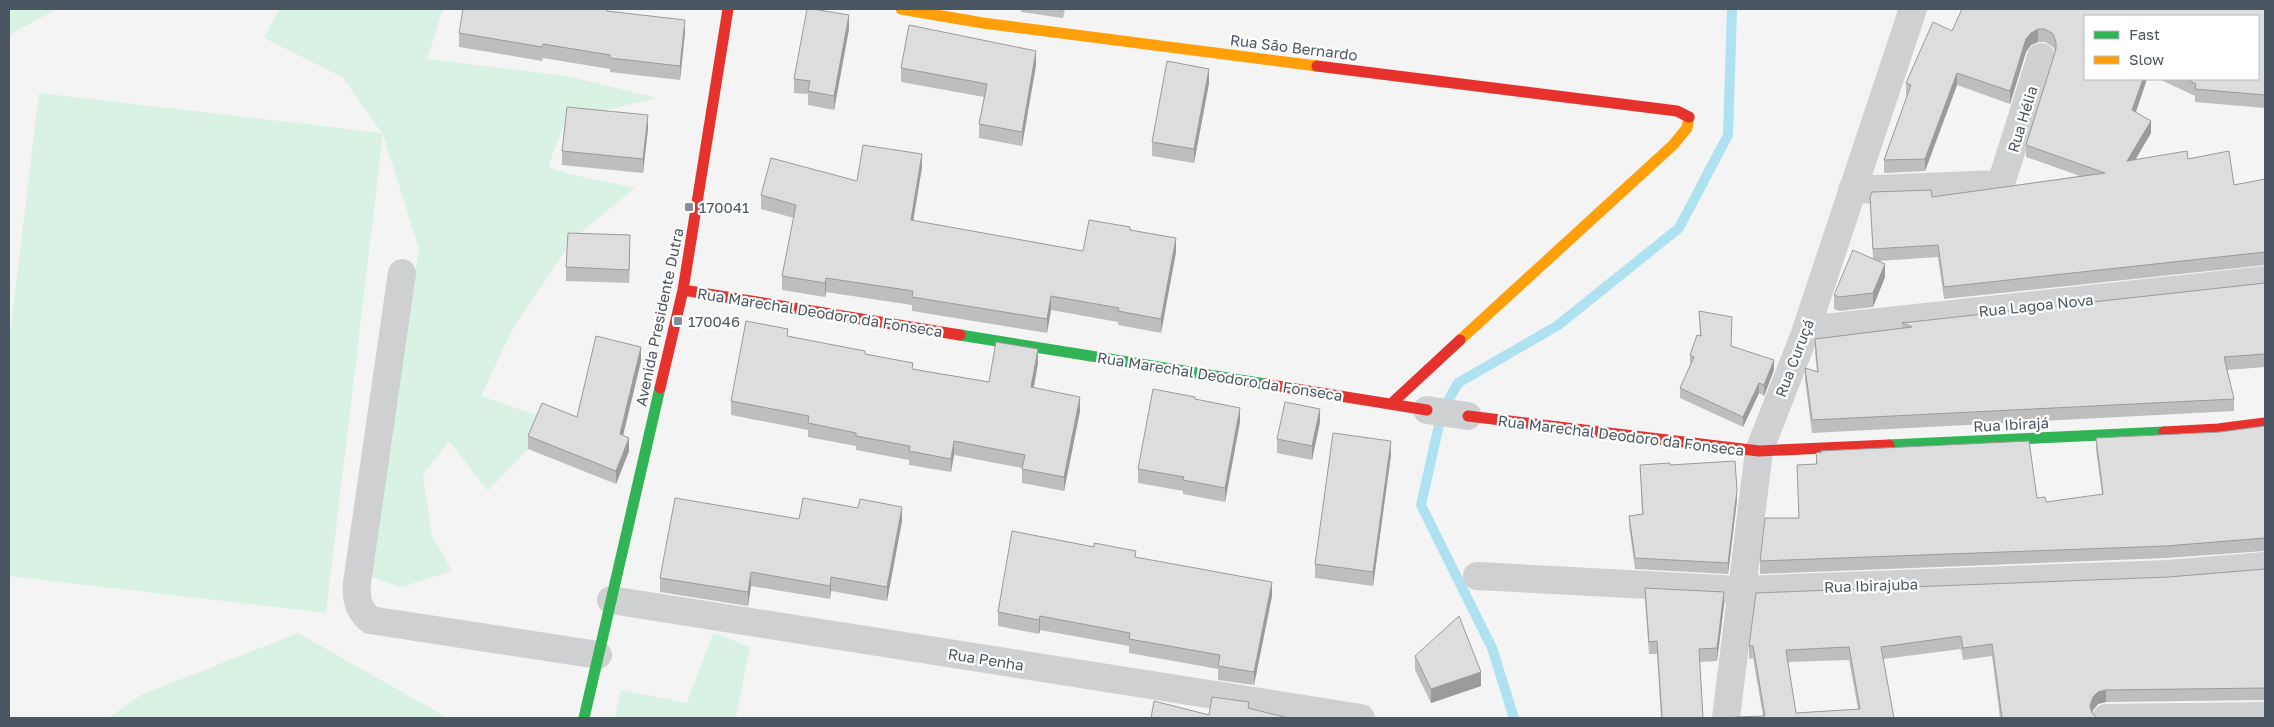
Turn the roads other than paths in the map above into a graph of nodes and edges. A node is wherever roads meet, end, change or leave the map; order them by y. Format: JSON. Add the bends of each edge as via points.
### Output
{"nodes":[{"id":1,"x":728,"y":9,"type":"edge"},
{"id":2,"x":901,"y":9,"type":"edge"},
{"id":3,"x":1913,"y":9,"type":"edge"},
{"id":4,"x":984,"y":16,"type":"edge"},
{"id":5,"x":2041,"y":57,"type":"dead end"},
{"id":6,"x":1852,"y":190,"type":"junction"},
{"id":7,"x":402,"y":273,"type":"dead end"},
{"id":8,"x":2265,"y":280,"type":"edge"},
{"id":9,"x":682,"y":290,"type":"junction"},
{"id":10,"x":1806,"y":330,"type":"junction"},
{"id":11,"x":1391,"y":404,"type":"junction"},
{"id":12,"x":1427,"y":410,"type":"joint"},
{"id":13,"x":1468,"y":416,"type":"joint"},
{"id":14,"x":2265,"y":423,"type":"edge"},
{"id":15,"x":1759,"y":451,"type":"junction"},
{"id":16,"x":2265,"y":566,"type":"edge"},
{"id":17,"x":1477,"y":576,"type":"dead end"},
{"id":18,"x":1741,"y":590,"type":"junction"},
{"id":19,"x":611,"y":600,"type":"junction"},
{"id":20,"x":598,"y":655,"type":"junction"},
{"id":21,"x":2265,"y":716,"type":"edge"},
{"id":22,"x":584,"y":718,"type":"edge"},
{"id":23,"x":1361,"y":718,"type":"edge"},
{"id":24,"x":1726,"y":718,"type":"edge"},
{"id":25,"x":2106,"y":718,"type":"edge"}],
"edges":[{"from":1,"to":9,"type":"street","name":"Avenida Presidente Dutra"},
{"from":2,"to":4,"type":"street","name":"Rua São Bernardo"},
{"from":3,"to":6,"type":"street","name":"Rua Curuçá"},
{"from":4,"to":11,"type":"street","name":"Rua São Bernardo","via":[[1688,116],[1687,131],[1676,142]]},
{"from":5,"to":6,"type":"street","name":"Rua Hélia","via":[[2002,181],[1994,184]]},
{"from":6,"to":10,"type":"street","name":"Rua Curuçá"},
{"from":7,"to":20,"type":"street","via":[[357,583],[360,610],[370,620]]},
{"from":8,"to":10,"type":"street","name":"Rua Lagoa Nova"},
{"from":9,"to":11,"type":"street","name":"Rua Marechal Deodoro da Fonseca"},
{"from":9,"to":19,"type":"street","name":"Avenida Presidente Dutra"},
{"from":10,"to":15,"type":"street","name":"Rua Curuçá"},
{"from":11,"to":12,"type":"street","name":"Rua Marechal Deodoro da Fonseca"},
{"from":12,"to":13,"type":"street","name":"Rua Marechal Deodoro da Fonseca"},
{"from":13,"to":15,"type":"street","name":"Rua Marechal Deodoro da Fonseca"},
{"from":14,"to":15,"type":"street","name":"Rua Ibirajá","via":[[2218,429]]},
{"from":15,"to":18,"type":"street","name":"Rua Curuçá"},
{"from":16,"to":18,"type":"street","name":"Rua Ibirajuba","via":[[2168,574]]},
{"from":17,"to":18,"type":"street","name":"Rua Ibirajuba"},
{"from":18,"to":24,"type":"street","name":"Rua Curuçá"},
{"from":19,"to":20,"type":"street","name":"Avenida Presidente Dutra"},
{"from":19,"to":23,"type":"street","name":"Rua Penha"},
{"from":20,"to":22,"type":"street","name":"Avenida Presidente Dutra"},
{"from":21,"to":25,"type":"street"}]}
